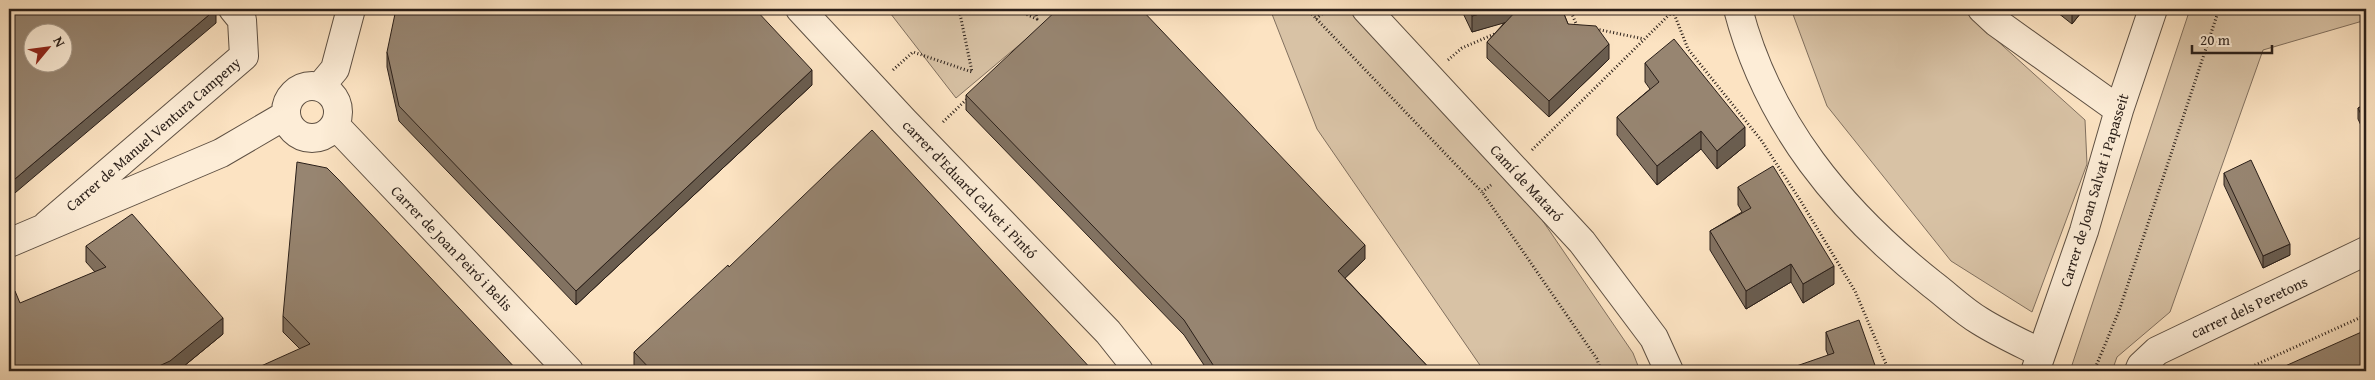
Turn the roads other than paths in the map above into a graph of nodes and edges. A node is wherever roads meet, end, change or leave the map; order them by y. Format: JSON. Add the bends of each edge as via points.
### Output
{"nodes":[{"id":1,"x":233,"y":9,"type":"edge"},
{"id":2,"x":351,"y":9,"type":"edge"},
{"id":3,"x":800,"y":9,"type":"edge"},
{"id":4,"x":1366,"y":9,"type":"edge"},
{"id":5,"x":1738,"y":9,"type":"edge"},
{"id":6,"x":1982,"y":9,"type":"edge"},
{"id":7,"x":2153,"y":9,"type":"edge"},
{"id":8,"x":320,"y":87,"type":"junction"},
{"id":9,"x":2119,"y":110,"type":"junction"},
{"id":10,"x":286,"y":115,"type":"junction"},
{"id":11,"x":335,"y":125,"type":"junction"},
{"id":12,"x":47,"y":225,"type":"junction"},
{"id":13,"x":9,"y":243,"type":"edge"},
{"id":14,"x":2366,"y":251,"type":"edge"},
{"id":15,"x":2038,"y":362,"type":"edge"},
{"id":16,"x":569,"y":371,"type":"edge"},
{"id":17,"x":1139,"y":371,"type":"edge"},
{"id":18,"x":1669,"y":371,"type":"edge"},
{"id":19,"x":2139,"y":371,"type":"edge"}],
"edges":[{"from":1,"to":12,"type":"street","name":"Carrer de Manuel Ventura Campeny","via":[[242,20],[244,56]]},
{"from":2,"to":8,"type":"street","via":[[335,69]]},
{"from":3,"to":17,"type":"street","name":"carrer d'Eduard Calvet i Pintó","via":[[1108,332]]},
{"from":4,"to":18,"type":"street","name":"Camí de Mataró","via":[[1582,242],[1654,338]]},
{"from":5,"to":15,"type":"street","via":[[1744,32],[1776,106],[1798,145],[1827,185],[1909,265],[1972,316]]},
{"from":6,"to":9,"type":"street"},
{"from":7,"to":9,"type":"street","name":"Carrer de Joan Salvat i Papasseit"},
{"from":8,"to":10,"type":"street","via":[[301,88],[294,93],[288,100]]},
{"from":8,"to":11,"type":"street","via":[[334,98],[338,116]]},
{"from":9,"to":15,"type":"street","name":"Carrer de Joan Salvat i Papasseit","via":[[2084,231]]},
{"from":10,"to":11,"type":"street","via":[[294,131],[309,138],[318,138]]},
{"from":10,"to":12,"type":"street","via":[[221,154]]},
{"from":11,"to":16,"type":"street","name":"Carrer de Joan Peiró i Belis"},
{"from":12,"to":13,"type":"street"},
{"from":14,"to":19,"type":"street","name":"carrer dels Peretons","via":[[2157,351],[2140,366]]}]}
